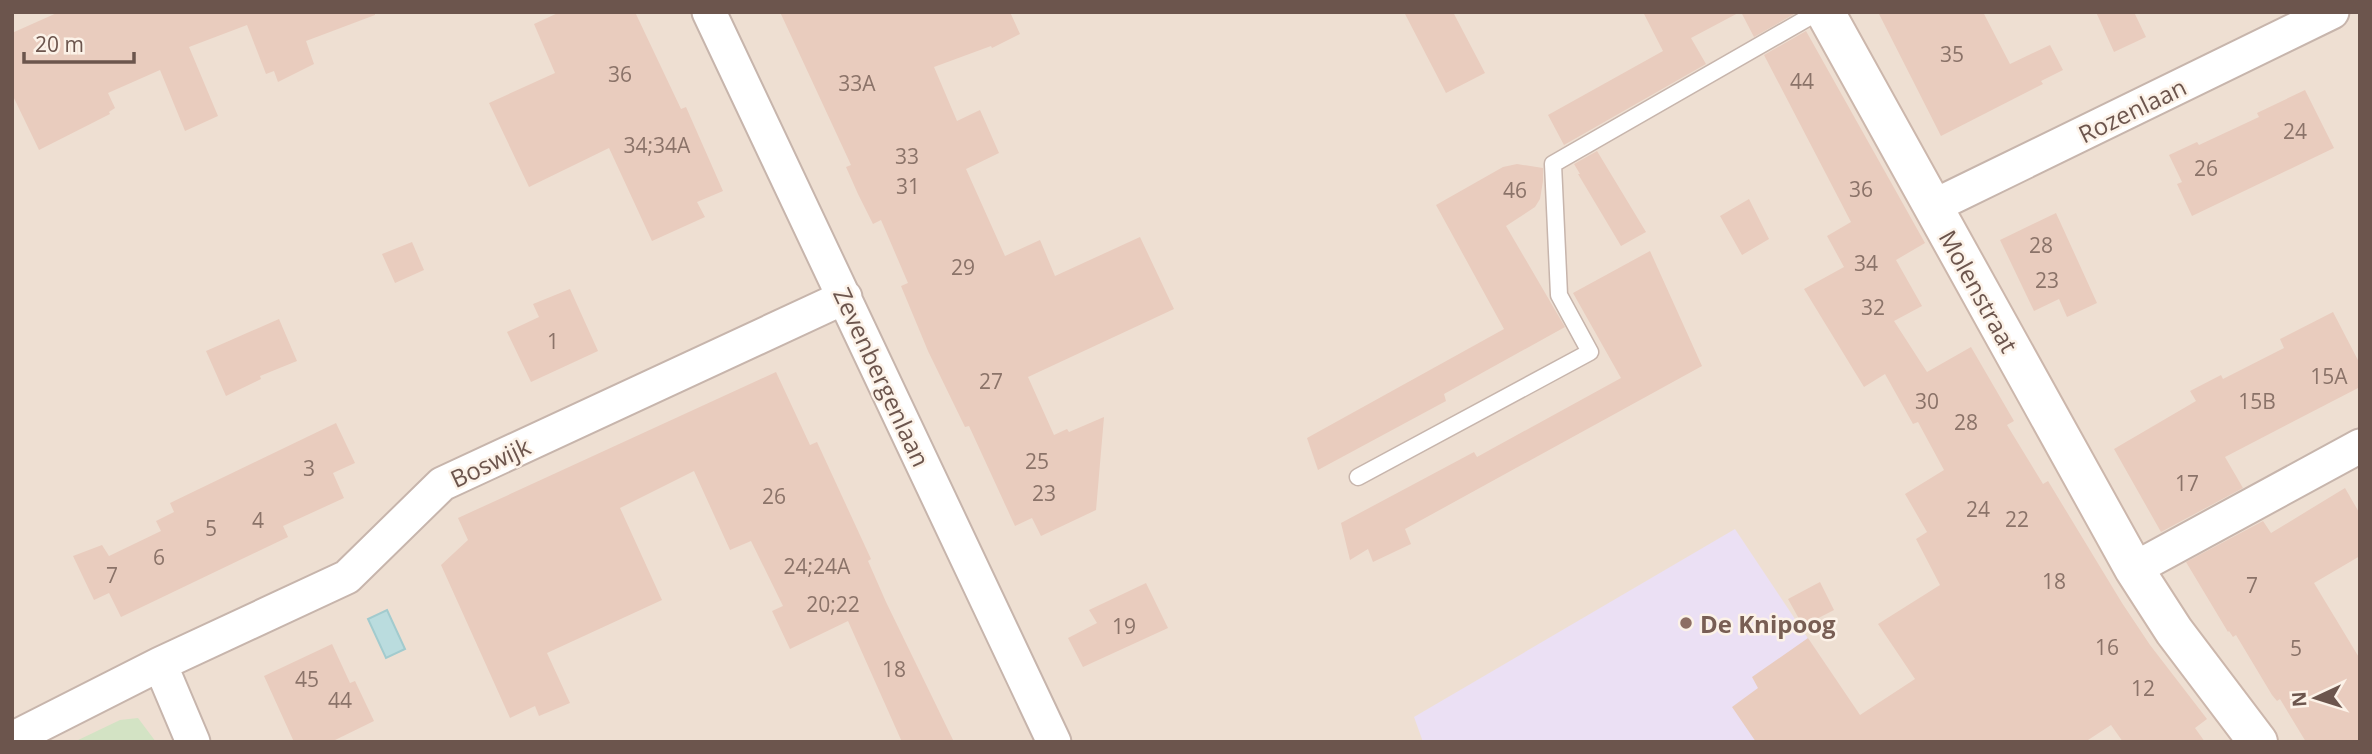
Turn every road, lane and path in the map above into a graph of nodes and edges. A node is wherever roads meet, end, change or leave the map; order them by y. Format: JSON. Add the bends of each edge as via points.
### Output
{"nodes":[{"id":1,"x":709,"y":12,"type":"edge"},
{"id":2,"x":1818,"y":12,"type":"edge"},
{"id":3,"x":1825,"y":12,"type":"edge"},
{"id":4,"x":2332,"y":12,"type":"edge"},
{"id":5,"x":1932,"y":207,"type":"junction"},
{"id":6,"x":845,"y":297,"type":"junction"},
{"id":7,"x":2360,"y":446,"type":"edge"},
{"id":8,"x":1358,"y":477,"type":"dead end"},
{"id":9,"x":2134,"y":569,"type":"junction"},
{"id":10,"x":160,"y":664,"type":"junction"},
{"id":11,"x":12,"y":739,"type":"edge"},
{"id":12,"x":193,"y":742,"type":"edge"},
{"id":13,"x":1054,"y":742,"type":"edge"},
{"id":14,"x":2258,"y":742,"type":"edge"}],
"edges":[{"from":1,"to":6,"type":"street","name":"Zevenbergenlaan"},
{"from":2,"to":8,"type":"lane","via":[[1553,164],[1559,295],[1590,352]]},
{"from":3,"to":5,"type":"street","name":"Molenstraat"},
{"from":4,"to":5,"type":"street","name":"Rozenlaan"},
{"from":5,"to":9,"type":"street","name":"Molenstraat"},
{"from":6,"to":10,"type":"street","name":"Boswijk","via":[[442,484],[346,578]]},
{"from":6,"to":13,"type":"street","name":"Zevenbergenlaan"},
{"from":7,"to":9,"type":"street"},
{"from":9,"to":14,"type":"street","name":"Molenstraat"},
{"from":10,"to":11,"type":"street","name":"Boswijk"},
{"from":10,"to":12,"type":"street"}]}
